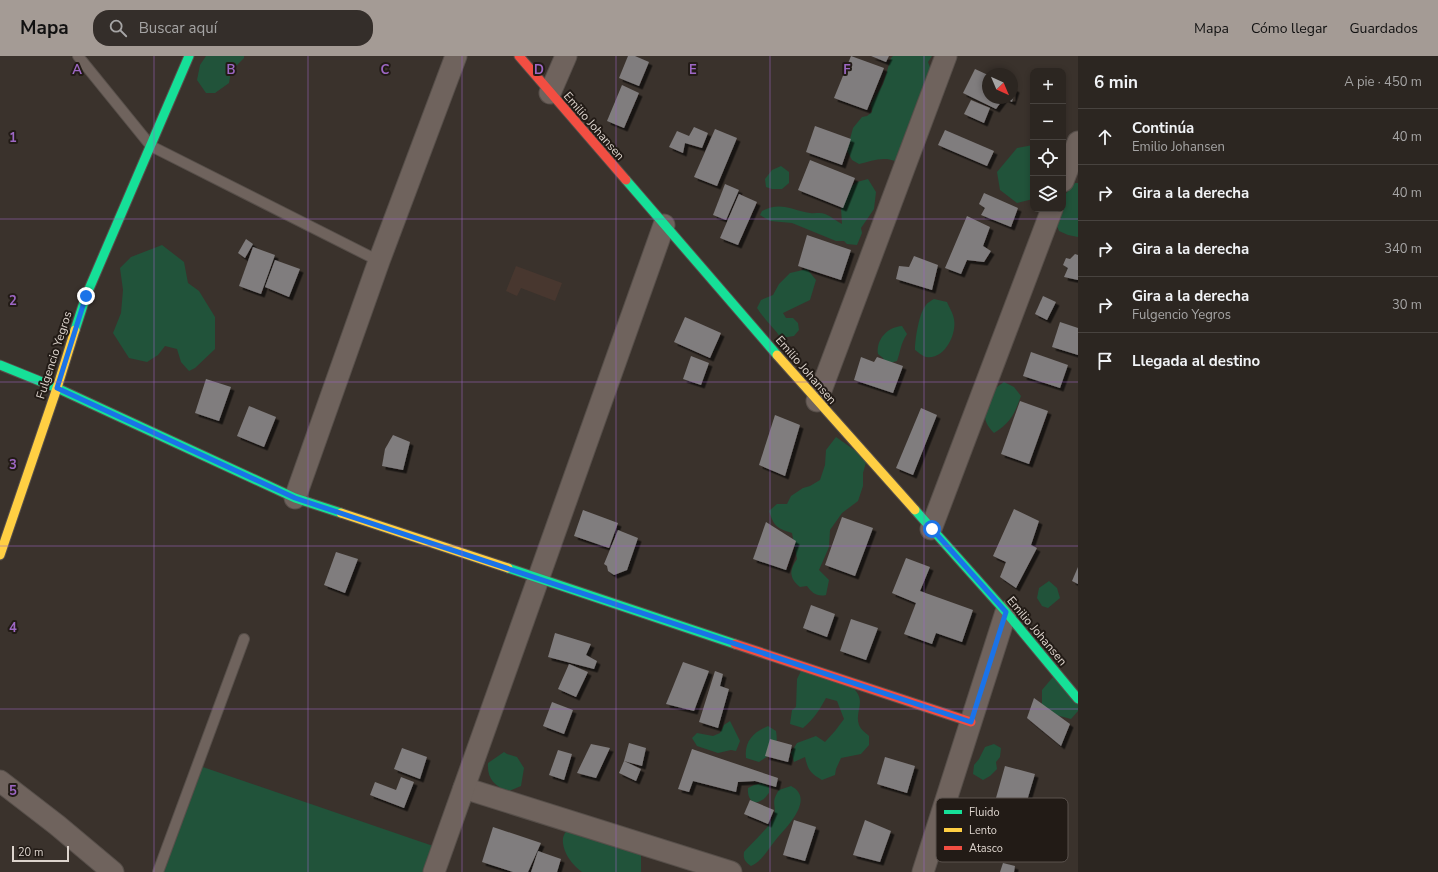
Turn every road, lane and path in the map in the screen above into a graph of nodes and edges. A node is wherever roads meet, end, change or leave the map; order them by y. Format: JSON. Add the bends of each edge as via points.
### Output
{"nodes":[{"id":1,"x":78,"y":56,"type":"edge"},
{"id":2,"x":188,"y":56,"type":"edge"},
{"id":3,"x":456,"y":56,"type":"edge"},
{"id":4,"x":519,"y":56,"type":"edge"},
{"id":5,"x":566,"y":56,"type":"edge"},
{"id":6,"x":946,"y":56,"type":"edge"},
{"id":7,"x":550,"y":93,"type":"junction"},
{"id":8,"x":1078,"y":142,"type":"edge"},
{"id":9,"x":151,"y":146,"type":"junction"},
{"id":10,"x":1065,"y":176,"type":"edge"},
{"id":11,"x":1051,"y":212,"type":"edge"},
{"id":12,"x":664,"y":225,"type":"junction"},
{"id":13,"x":379,"y":261,"type":"junction"},
{"id":14,"x":0,"y":365,"type":"edge"},
{"id":15,"x":57,"y":388,"type":"junction"},
{"id":16,"x":817,"y":401,"type":"junction"},
{"id":17,"x":295,"y":498,"type":"junction"},
{"id":18,"x":932,"y":529,"type":"junction"},
{"id":19,"x":0,"y":555,"type":"edge"},
{"id":20,"x":539,"y":579,"type":"junction"},
{"id":21,"x":1006,"y":612,"type":"junction"},
{"id":22,"x":244,"y":639,"type":"dead end"},
{"id":23,"x":1078,"y":699,"type":"edge"},
{"id":24,"x":971,"y":722,"type":"junction"},
{"id":25,"x":0,"y":781,"type":"edge"},
{"id":26,"x":464,"y":788,"type":"junction"},
{"id":27,"x":947,"y":798,"type":"edge"},
{"id":28,"x":936,"y":831,"type":"edge"},
{"id":29,"x":113,"y":872,"type":"edge"},
{"id":30,"x":158,"y":872,"type":"edge"},
{"id":31,"x":434,"y":872,"type":"edge"},
{"id":32,"x":732,"y":872,"type":"edge"},
{"id":33,"x":923,"y":872,"type":"edge"}],
"edges":[{"from":1,"to":9,"type":"lane"},
{"from":2,"to":9,"type":"street","name":"Fulgencio Yegros"},
{"from":3,"to":13,"type":"street"},
{"from":4,"to":7,"type":"street","name":"Emilio Johansen"},
{"from":5,"to":7,"type":"street"},
{"from":6,"to":16,"type":"street"},
{"from":7,"to":12,"type":"street","name":"Emilio Johansen"},
{"from":8,"to":10,"type":"street"},
{"from":9,"to":13,"type":"lane"},
{"from":9,"to":15,"type":"street","name":"Fulgencio Yegros","via":[[86,296]]},
{"from":11,"to":18,"type":"street"},
{"from":12,"to":16,"type":"street","name":"Emilio Johansen"},
{"from":12,"to":20,"type":"street"},
{"from":13,"to":17,"type":"street"},
{"from":14,"to":15,"type":"street"},
{"from":15,"to":17,"type":"street"},
{"from":15,"to":19,"type":"street","name":"Fulgencio Yegros"},
{"from":16,"to":18,"type":"street","name":"Emilio Johansen"},
{"from":17,"to":20,"type":"street"},
{"from":18,"to":21,"type":"street","name":"Emilio Johansen"},
{"from":20,"to":24,"type":"street"},
{"from":20,"to":26,"type":"street"},
{"from":21,"to":23,"type":"street","name":"Emilio Johansen"},
{"from":21,"to":24,"type":"street"},
{"from":22,"to":30,"type":"lane"},
{"from":24,"to":27,"type":"street"},
{"from":25,"to":29,"type":"street"},
{"from":26,"to":31,"type":"street"},
{"from":26,"to":32,"type":"street"},
{"from":28,"to":33,"type":"street"}]}
